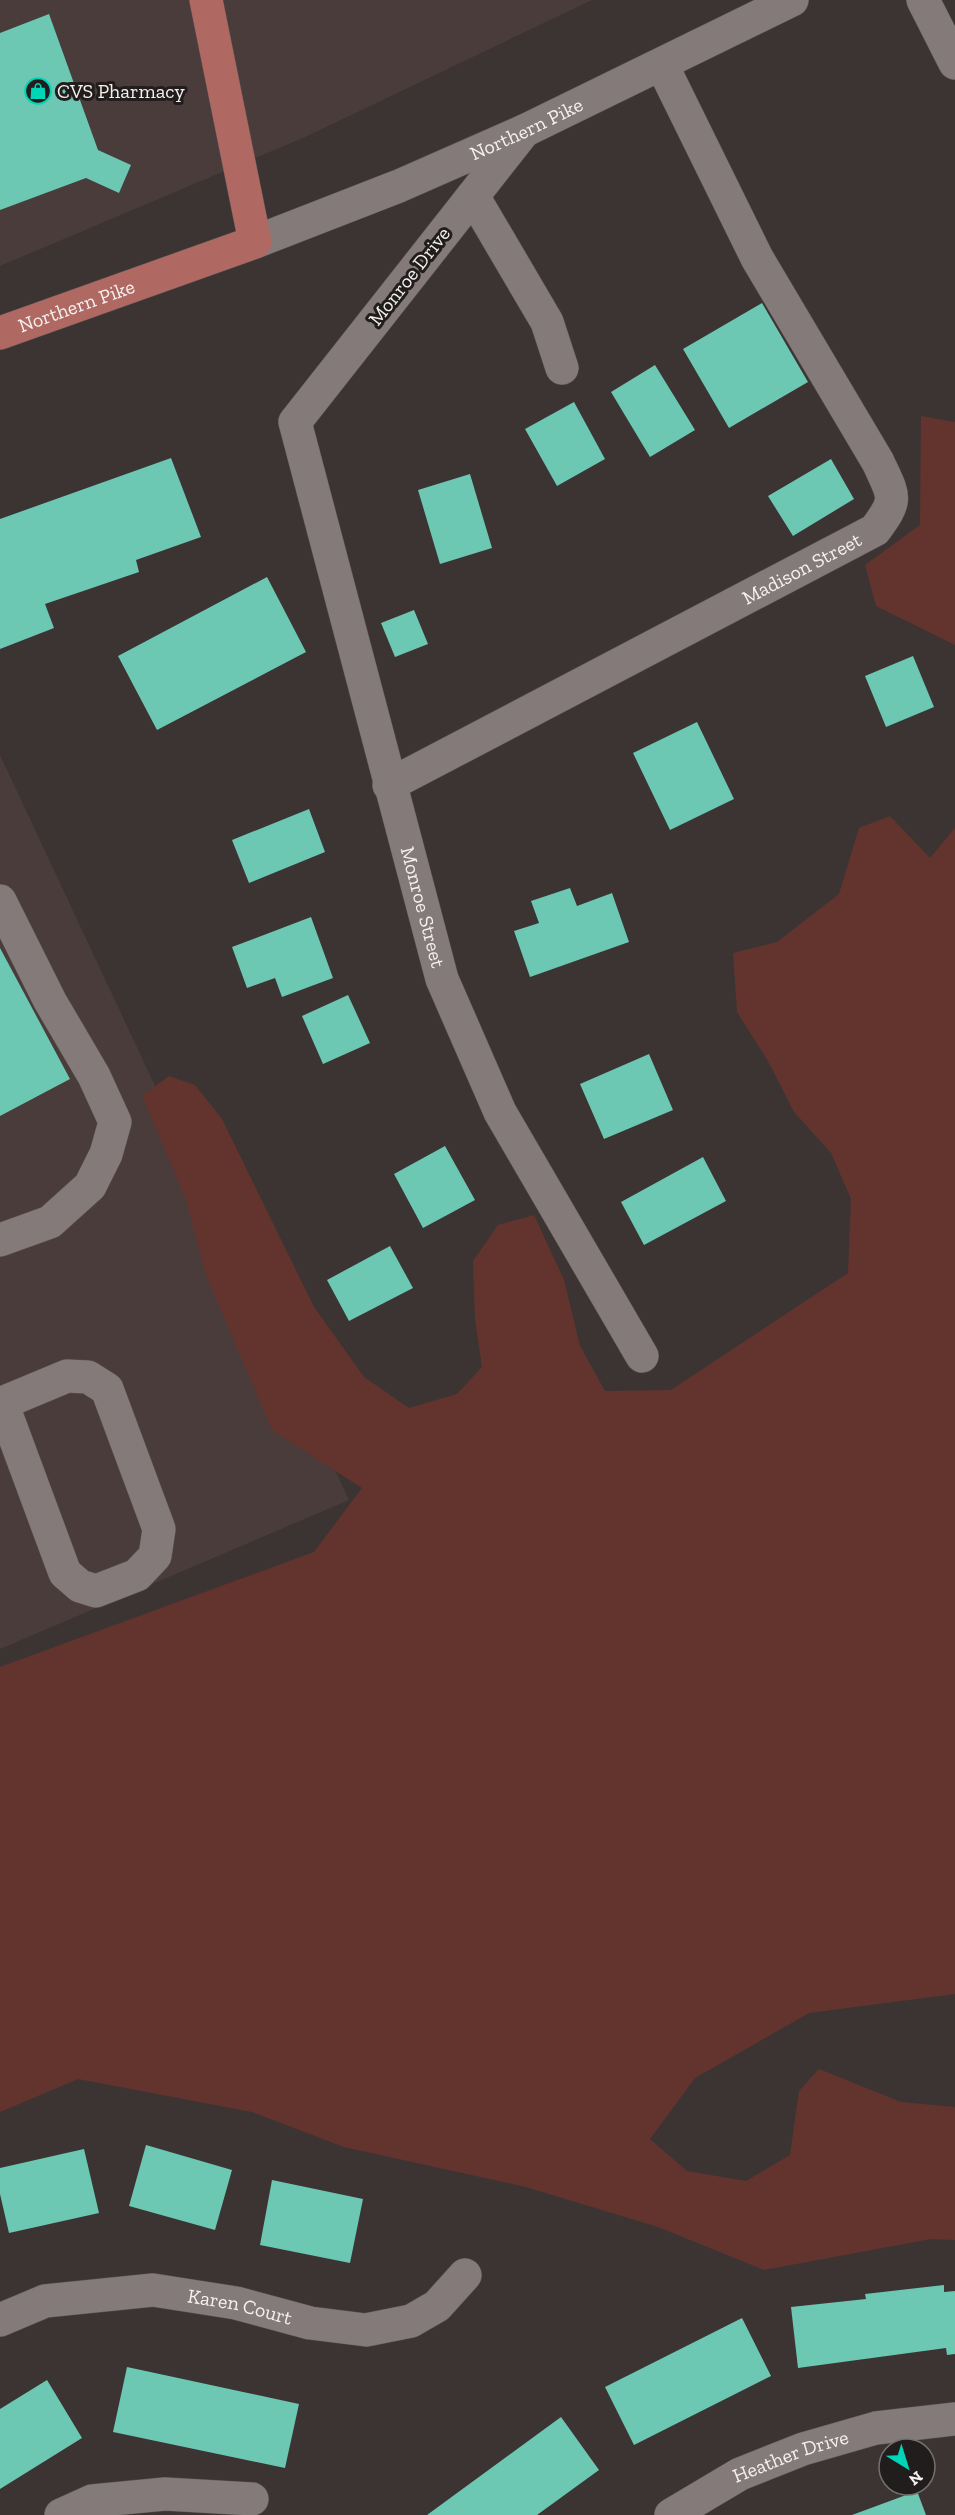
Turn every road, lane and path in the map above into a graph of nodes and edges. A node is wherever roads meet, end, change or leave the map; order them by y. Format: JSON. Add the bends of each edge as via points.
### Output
{"nodes":[{"id":1,"x":206,"y":0,"type":"edge"},
{"id":2,"x":792,"y":0,"type":"edge"},
{"id":3,"x":922,"y":0,"type":"edge"},
{"id":4,"x":955,"y":63,"type":"edge"},
{"id":5,"x":662,"y":65,"type":"junction"},
{"id":6,"x":524,"y":131,"type":"junction"},
{"id":7,"x":473,"y":196,"type":"junction"},
{"id":8,"x":255,"y":242,"type":"junction"},
{"id":9,"x":0,"y":333,"type":"edge"},
{"id":10,"x":562,"y":368,"type":"dead end"},
{"id":11,"x":295,"y":422,"type":"joint"},
{"id":12,"x":389,"y":785,"type":"junction"},
{"id":13,"x":0,"y":901,"type":"edge"},
{"id":14,"x":0,"y":1240,"type":"edge"},
{"id":15,"x":642,"y":1356,"type":"dead end"},
{"id":16,"x":1,"y":1403,"type":"edge"},
{"id":17,"x":465,"y":2275,"type":"dead end"},
{"id":18,"x":0,"y":2320,"type":"edge"},
{"id":19,"x":955,"y":2419,"type":"edge"},
{"id":20,"x":252,"y":2499,"type":"dead end"},
{"id":21,"x":61,"y":2515,"type":"edge"},
{"id":22,"x":671,"y":2515,"type":"edge"}],
"edges":[{"from":1,"to":8,"type":"main road"},
{"from":2,"to":5,"type":"street","name":"Northern Pike"},
{"from":3,"to":4,"type":"street"},
{"from":5,"to":6,"type":"street","name":"Northern Pike"},
{"from":5,"to":12,"type":"street","name":"Madison Street","via":[[757,258],[878,462],[892,493],[891,508],[875,530]]},
{"from":6,"to":7,"type":"street","name":"Monroe Drive"},
{"from":6,"to":8,"type":"street","name":"Northern Pike","via":[[399,186]]},
{"from":7,"to":10,"type":"street","via":[[547,322]]},
{"from":7,"to":11,"type":"street","name":"Monroe Drive"},
{"from":8,"to":9,"type":"main road","name":"Northern Pike"},
{"from":11,"to":12,"type":"street","name":"Monroe Street"},
{"from":12,"to":15,"type":"street","name":"Monroe Street","via":[[442,979],[500,1112]]},
{"from":13,"to":14,"type":"street","via":[[115,1122],[106,1154],[90,1186],[50,1222]]},
{"from":16,"to":16,"type":"street","via":[[68,1376],[88,1377],[107,1389],[159,1529],[154,1556],[136,1575],[96,1591],[80,1586],[65,1572]]},
{"from":17,"to":18,"type":"street","name":"Karen Court","via":[[437,2306],[411,2321],[366,2330],[310,2323],[236,2303],[153,2290],[45,2301]]},
{"from":19,"to":22,"type":"street","name":"Heather Drive","via":[[876,2428],[804,2449],[740,2474]]},
{"from":20,"to":21,"type":"street","via":[[165,2494],[92,2502]]}]}
